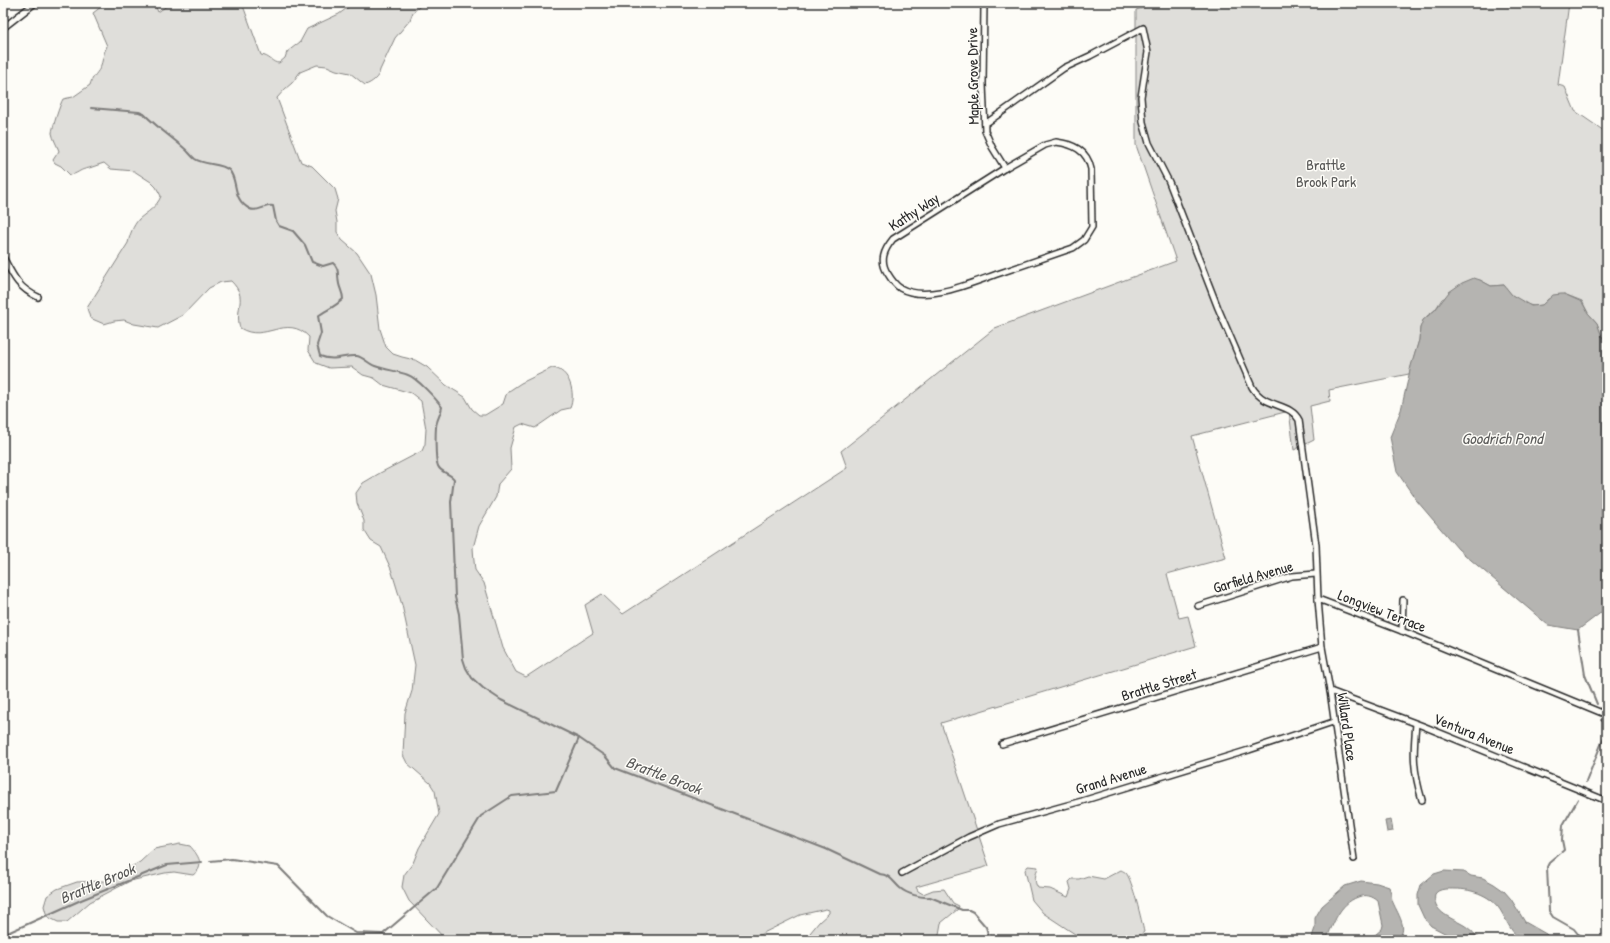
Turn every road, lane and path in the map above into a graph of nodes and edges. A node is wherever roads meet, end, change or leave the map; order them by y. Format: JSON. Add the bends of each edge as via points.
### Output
{"nodes":[{"id":1,"x":35,"y":3,"type":"edge"},
{"id":2,"x":984,"y":3,"type":"edge"},
{"id":3,"x":3,"y":28,"type":"edge"},
{"id":4,"x":985,"y":124,"type":"junction"},
{"id":5,"x":1005,"y":168,"type":"junction"},
{"id":6,"x":3,"y":257,"type":"edge"},
{"id":7,"x":38,"y":297,"type":"dead end"},
{"id":8,"x":1316,"y":574,"type":"junction"},
{"id":9,"x":1318,"y":599,"type":"junction"},
{"id":10,"x":1403,"y":600,"type":"dead end"},
{"id":11,"x":1198,"y":606,"type":"dead end"},
{"id":12,"x":1402,"y":631,"type":"junction"},
{"id":13,"x":1322,"y":647,"type":"junction"},
{"id":14,"x":1330,"y":692,"type":"junction"},
{"id":15,"x":1607,"y":715,"type":"edge"},
{"id":16,"x":1333,"y":722,"type":"junction"},
{"id":17,"x":1416,"y":724,"type":"junction"},
{"id":18,"x":1002,"y":744,"type":"dead end"},
{"id":19,"x":1422,"y":800,"type":"dead end"},
{"id":20,"x":1607,"y":801,"type":"edge"},
{"id":21,"x":1354,"y":859,"type":"dead end"},
{"id":22,"x":902,"y":873,"type":"dead end"}],
"edges":[{"from":1,"to":3,"type":"street"},
{"from":2,"to":4,"type":"street","name":"Maple Grove Drive"},
{"from":4,"to":5,"type":"street","name":"Maple Grove Drive","via":[[985,131],[992,147]]},
{"from":4,"to":8,"type":"street","name":"Longview Terrace","via":[[1064,68],[1143,28],[1148,52],[1142,97],[1143,122],[1149,144],[1169,182],[1252,387],[1263,400],[1288,408],[1298,418],[1316,545]]},
{"from":5,"to":5,"type":"street","name":"Kathy Way","via":[[1045,145],[1056,142],[1082,151],[1091,169],[1092,227],[1084,240],[1073,248],[949,291],[908,291],[893,282],[882,261],[886,248],[893,239]]},
{"from":6,"to":7,"type":"street","via":[[19,285]]},
{"from":8,"to":9,"type":"street","name":"Longview Terrace"},
{"from":8,"to":11,"type":"street","name":"Garfield Avenue","via":[[1292,576]]},
{"from":9,"to":12,"type":"street","name":"Longview Terrace"},
{"from":9,"to":13,"type":"street","name":"Willard Place"},
{"from":10,"to":12,"type":"street"},
{"from":12,"to":15,"type":"street","name":"Longview Terrace"},
{"from":13,"to":14,"type":"street","name":"Willard Place"},
{"from":13,"to":18,"type":"street","name":"Brattle Street"},
{"from":14,"to":16,"type":"street","name":"Willard Place"},
{"from":14,"to":17,"type":"street","name":"Ventura Avenue"},
{"from":16,"to":21,"type":"street","name":"Willard Place"},
{"from":16,"to":22,"type":"street","name":"Grand Avenue","via":[[1249,750],[999,824]]},
{"from":17,"to":19,"type":"street","via":[[1414,766]]},
{"from":17,"to":20,"type":"street","name":"Ventura Avenue"}]}
